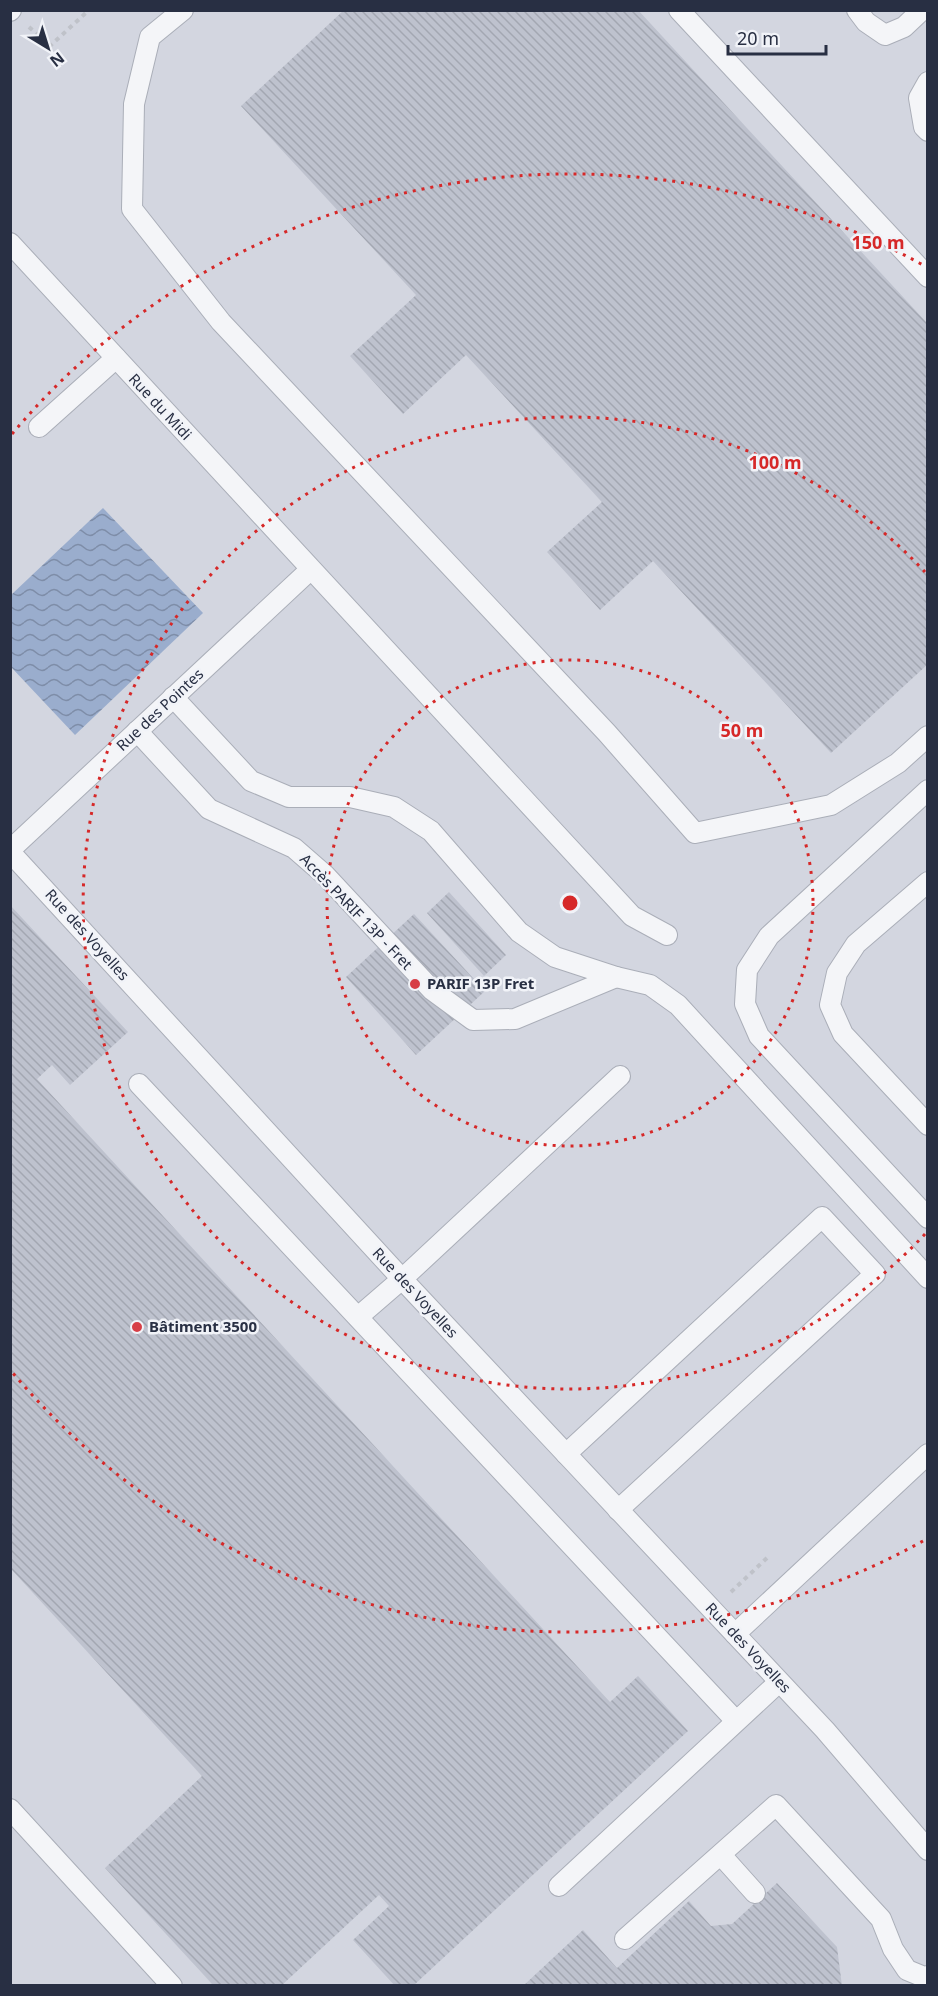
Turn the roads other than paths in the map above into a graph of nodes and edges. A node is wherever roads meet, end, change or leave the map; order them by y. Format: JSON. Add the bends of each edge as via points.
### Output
{"nodes":[{"id":1,"x":183,"y":10,"type":"edge"},
{"id":2,"x":679,"y":10,"type":"edge"},
{"id":3,"x":857,"y":10,"type":"edge"},
{"id":4,"x":922,"y":10,"type":"edge"},
{"id":5,"x":927,"y":82,"type":"edge"},
{"id":6,"x":927,"y":130,"type":"edge"},
{"id":7,"x":10,"y":243,"type":"edge"},
{"id":8,"x":927,"y":277,"type":"edge"},
{"id":9,"x":116,"y":358,"type":"junction"},
{"id":10,"x":39,"y":427,"type":"dead end"},
{"id":11,"x":310,"y":570,"type":"junction"},
{"id":12,"x":173,"y":697,"type":"junction"},
{"id":13,"x":137,"y":731,"type":"junction"},
{"id":14,"x":927,"y":736,"type":"edge"},
{"id":15,"x":927,"y":790,"type":"edge"},
{"id":16,"x":10,"y":851,"type":"edge"},
{"id":17,"x":927,"y":882,"type":"edge"},
{"id":18,"x":667,"y":935,"type":"dead end"},
{"id":19,"x":616,"y":977,"type":"junction"},
{"id":20,"x":620,"y":1076,"type":"dead end"},
{"id":21,"x":139,"y":1084,"type":"dead end"},
{"id":22,"x":927,"y":1125,"type":"edge"},
{"id":23,"x":927,"y":1218,"type":"edge"},
{"id":24,"x":927,"y":1278,"type":"edge"},
{"id":25,"x":402,"y":1279,"type":"junction"},
{"id":26,"x":358,"y":1317,"type":"junction"},
{"id":27,"x":566,"y":1454,"type":"junction"},
{"id":28,"x":927,"y":1455,"type":"edge"},
{"id":29,"x":618,"y":1510,"type":"junction"},
{"id":30,"x":735,"y":1634,"type":"junction"},
{"id":31,"x":779,"y":1682,"type":"junction"},
{"id":32,"x":736,"y":1721,"type":"junction"},
{"id":33,"x":10,"y":1809,"type":"edge"},
{"id":34,"x":927,"y":1850,"type":"edge"},
{"id":35,"x":721,"y":1855,"type":"junction"},
{"id":36,"x":559,"y":1886,"type":"dead end"},
{"id":37,"x":755,"y":1893,"type":"dead end"},
{"id":38,"x":625,"y":1939,"type":"dead end"},
{"id":39,"x":927,"y":1976,"type":"edge"},
{"id":40,"x":171,"y":1985,"type":"edge"}],
"edges":[{"from":1,"to":14,"type":"lane","via":[[150,38],[134,104],[132,209],[220,322],[607,733],[696,833],[831,805],[898,763]]},
{"from":2,"to":8,"type":"lane"},
{"from":3,"to":4,"type":"lane","via":[[885,34],[904,27]]},
{"from":5,"to":6,"type":"lane","via":[[919,98]]},
{"from":7,"to":9,"type":"lane","name":"Rue du Midi"},
{"from":9,"to":10,"type":"lane"},
{"from":9,"to":11,"type":"lane","name":"Rue du Midi"},
{"from":11,"to":12,"type":"lane","name":"Rue des Pointes"},
{"from":11,"to":18,"type":"lane","name":"Rue du Midi","via":[[632,916]]},
{"from":12,"to":13,"type":"lane","name":"Rue des Pointes"},
{"from":12,"to":19,"type":"lane","via":[[251,781],[289,797],[350,797],[394,807],[431,831],[519,932],[555,957]]},
{"from":13,"to":16,"type":"lane","name":"Rue des Pointes"},
{"from":13,"to":19,"type":"lane","name":"Accès PARIF 13P - Fret","via":[[209,809],[294,848],[325,875],[432,990],[473,1020],[515,1019]]},
{"from":15,"to":23,"type":"lane","via":[[769,936],[747,970],[745,1004],[759,1036]]},
{"from":16,"to":25,"type":"lane","name":"Rue des Voyelles"},
{"from":17,"to":22,"type":"lane","via":[[856,944],[837,973],[830,1005],[843,1034]]},
{"from":19,"to":24,"type":"lane","via":[[650,985],[678,1005]]},
{"from":20,"to":25,"type":"lane"},
{"from":21,"to":26,"type":"lane"},
{"from":25,"to":26,"type":"lane"},
{"from":25,"to":27,"type":"lane","name":"Rue des Voyelles"},
{"from":26,"to":32,"type":"lane"},
{"from":27,"to":29,"type":"lane","name":"Rue des Voyelles"},
{"from":27,"to":29,"type":"lane","via":[[822,1217],[875,1274]]},
{"from":28,"to":30,"type":"lane"},
{"from":29,"to":30,"type":"lane","name":"Rue des Voyelles"},
{"from":30,"to":31,"type":"lane","name":"Rue des Voyelles"},
{"from":31,"to":32,"type":"lane"},
{"from":31,"to":34,"type":"lane","name":"Rue des Voyelles"},
{"from":32,"to":36,"type":"lane"},
{"from":33,"to":40,"type":"lane"},
{"from":35,"to":37,"type":"lane"},
{"from":35,"to":38,"type":"lane"},
{"from":35,"to":39,"type":"lane","via":[[776,1805],[880,1919],[907,1970]]}]}
